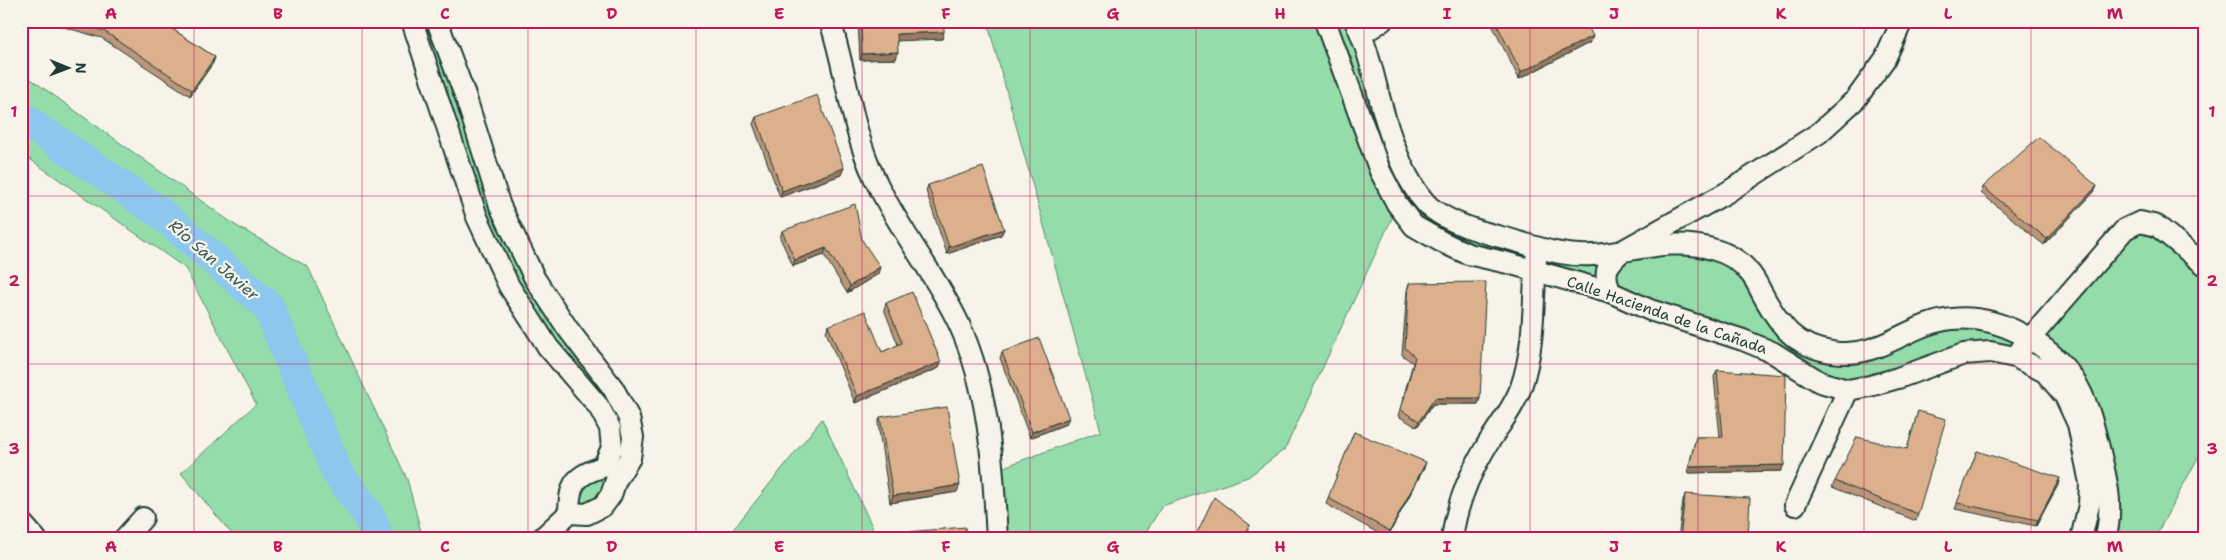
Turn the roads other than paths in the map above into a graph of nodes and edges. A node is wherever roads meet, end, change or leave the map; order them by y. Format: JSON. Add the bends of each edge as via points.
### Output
{"nodes":[{"id":1,"x":412,"y":21,"type":"edge"},
{"id":2,"x":437,"y":21,"type":"edge"},
{"id":3,"x":830,"y":21,"type":"edge"},
{"id":4,"x":1325,"y":21,"type":"edge"},
{"id":5,"x":1382,"y":21,"type":"edge"},
{"id":6,"x":1902,"y":21,"type":"edge"},
{"id":7,"x":1358,"y":28,"type":"edge"},
{"id":8,"x":1336,"y":51,"type":"junction"},
{"id":9,"x":1537,"y":249,"type":"junction"},
{"id":10,"x":1622,"y":251,"type":"junction"},
{"id":11,"x":2205,"y":265,"type":"edge"},
{"id":12,"x":1536,"y":271,"type":"junction"},
{"id":13,"x":1610,"y":292,"type":"junction"},
{"id":14,"x":2028,"y":339,"type":"junction"},
{"id":15,"x":2015,"y":357,"type":"junction"},
{"id":16,"x":1848,"y":390,"type":"junction"},
{"id":17,"x":610,"y":474,"type":"junction"},
{"id":18,"x":1795,"y":505,"type":"dead end"},
{"id":19,"x":569,"y":513,"type":"junction"},
{"id":20,"x":142,"y":518,"type":"dead end"},
{"id":21,"x":21,"y":522,"type":"edge"},
{"id":22,"x":36,"y":539,"type":"edge"},
{"id":23,"x":124,"y":539,"type":"edge"},
{"id":24,"x":541,"y":539,"type":"edge"},
{"id":25,"x":997,"y":539,"type":"edge"},
{"id":26,"x":1452,"y":539,"type":"edge"},
{"id":27,"x":2081,"y":539,"type":"edge"},
{"id":28,"x":2105,"y":539,"type":"edge"}],
"edges":[{"from":1,"to":17,"type":"street","via":[[477,217],[509,286],[548,347],[599,407],[610,428]]},
{"from":2,"to":17,"type":"street","via":[[465,95],[500,206],[535,279],[613,388],[629,418],[633,438],[630,458]]},
{"from":3,"to":25,"type":"street","via":[[858,135],[873,176],[943,294],[972,361],[984,406],[992,461]]},
{"from":4,"to":8,"type":"street","name":"Calle Hacienda de la Cañada"},
{"from":5,"to":7,"type":"street"},
{"from":6,"to":10,"type":"street","name":"Calle Hacienda de la Cañada","via":[[1885,59],[1856,99],[1819,133],[1726,193]]},
{"from":7,"to":8,"type":"street","via":[[1339,36]]},
{"from":7,"to":9,"type":"street","name":"Calle Hacienda de la Cañada","via":[[1400,162],[1415,191],[1428,206],[1451,221]]},
{"from":8,"to":12,"type":"street","name":"Calle Hacienda de la Cañada","via":[[1380,171],[1414,226],[1468,254]]},
{"from":9,"to":10,"type":"street","name":"Calle Hacienda de la Cañada","via":[[1563,255]]},
{"from":9,"to":12,"type":"street"},
{"from":10,"to":13,"type":"street","via":[[1608,264],[1605,278]]},
{"from":10,"to":14,"type":"street","name":"Calle Hacienda de la Cañada","via":[[1691,244],[1731,255],[1749,272],[1786,330],[1807,347],[1834,353],[1862,353],[1922,327],[1950,319],[2000,323]]},
{"from":11,"to":14,"type":"street","via":[[2157,226],[2140,222],[2125,229]]},
{"from":12,"to":13,"type":"street","name":"Calle Hacienda de la Cañada"},
{"from":12,"to":26,"type":"street","via":[[1529,354],[1521,388],[1467,483],[1454,518]]},
{"from":13,"to":16,"type":"street","name":"Calle Hacienda de la Cañada","via":[[1650,310],[1743,340],[1772,352],[1820,382]]},
{"from":14,"to":15,"type":"street"},
{"from":14,"to":28,"type":"street","via":[[2054,356],[2074,380],[2090,414],[2107,481],[2110,508]]},
{"from":15,"to":16,"type":"street","name":"Calle Hacienda de la Cañada","via":[[1990,352],[1964,354],[1898,378]]},
{"from":15,"to":27,"type":"street","name":"Calle Hacienda de la Cañada","via":[[2045,372],[2065,396],[2078,424],[2090,483],[2090,505]]},
{"from":16,"to":18,"type":"street"},
{"from":17,"to":19,"type":"street","via":[[611,495],[603,506],[587,514]]},
{"from":17,"to":19,"type":"street","via":[[587,472],[576,480],[570,494]]},
{"from":19,"to":24,"type":"street"},
{"from":20,"to":23,"type":"street"},
{"from":21,"to":22,"type":"street"}]}
